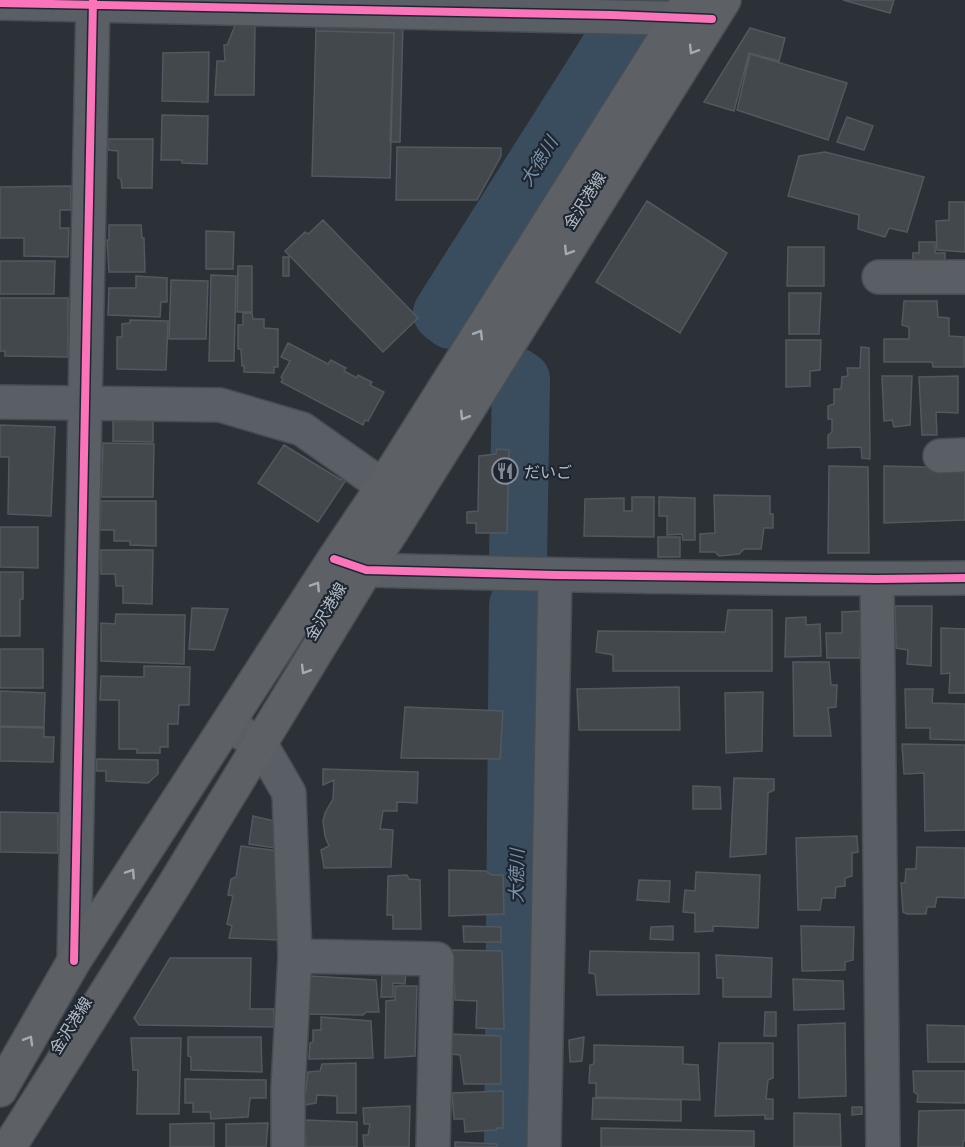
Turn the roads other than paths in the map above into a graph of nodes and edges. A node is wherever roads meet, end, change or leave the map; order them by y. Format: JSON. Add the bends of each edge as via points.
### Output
{"nodes":[{"id":1,"x":93,"y":2,"type":"edge"},
{"id":2,"x":0,"y":3,"type":"edge"},
{"id":3,"x":701,"y":9,"type":"edge"},
{"id":4,"x":879,"y":277,"type":"dead end"},
{"id":5,"x":965,"y":277,"type":"edge"},
{"id":6,"x":0,"y":402,"type":"edge"},
{"id":7,"x":85,"y":403,"type":"junction"},
{"id":8,"x":383,"y":486,"type":"junction"},
{"id":9,"x":334,"y":559,"type":"junction"},
{"id":10,"x":366,"y":570,"type":"junction"},
{"id":11,"x":555,"y":575,"type":"junction"},
{"id":12,"x":965,"y":578,"type":"edge"},
{"id":13,"x":877,"y":579,"type":"junction"},
{"id":14,"x":227,"y":725,"type":"junction"},
{"id":15,"x":260,"y":743,"type":"junction"},
{"id":16,"x":295,"y":956,"type":"junction"},
{"id":17,"x":74,"y":961,"type":"junction"},
{"id":18,"x":0,"y":1090,"type":"edge"},
{"id":19,"x":9,"y":1147,"type":"edge"},
{"id":20,"x":288,"y":1147,"type":"edge"},
{"id":21,"x":433,"y":1147,"type":"edge"},
{"id":22,"x":544,"y":1147,"type":"edge"},
{"id":23,"x":883,"y":1147,"type":"edge"}],
"edges":[{"from":1,"to":2,"type":"street"},
{"from":1,"to":3,"type":"street","via":[[645,16]]},
{"from":1,"to":7,"type":"street"},
{"from":8,"to":3,"type":"main road","name":"金沢港線","one_way":true},
{"from":3,"to":10,"type":"main road","name":"金沢港線","one_way":true,"via":[[424,481]]},
{"from":4,"to":5,"type":"street"},
{"from":6,"to":7,"type":"street"},
{"from":7,"to":8,"type":"street","via":[[220,405],[302,429]]},
{"from":7,"to":17,"type":"street"},
{"from":8,"to":9,"type":"main road","name":"金沢港線"},
{"from":9,"to":10,"type":"street"},
{"from":14,"to":9,"type":"main road","name":"金沢港線","one_way":true},
{"from":10,"to":11,"type":"street"},
{"from":10,"to":15,"type":"main road","name":"金沢港線","one_way":true},
{"from":11,"to":13,"type":"street"},
{"from":11,"to":22,"type":"street"},
{"from":12,"to":13,"type":"street"},
{"from":13,"to":23,"type":"street"},
{"from":14,"to":15,"type":"street"},
{"from":17,"to":14,"type":"main road","name":"金沢港線","one_way":true},
{"from":15,"to":16,"type":"street","via":[[289,793]]},
{"from":15,"to":19,"type":"main road","name":"金沢港線"},
{"from":16,"to":20,"type":"street"},
{"from":16,"to":21,"type":"street","via":[[436,959]]},
{"from":18,"to":17,"type":"main road","name":"金沢港線","one_way":true}]}
